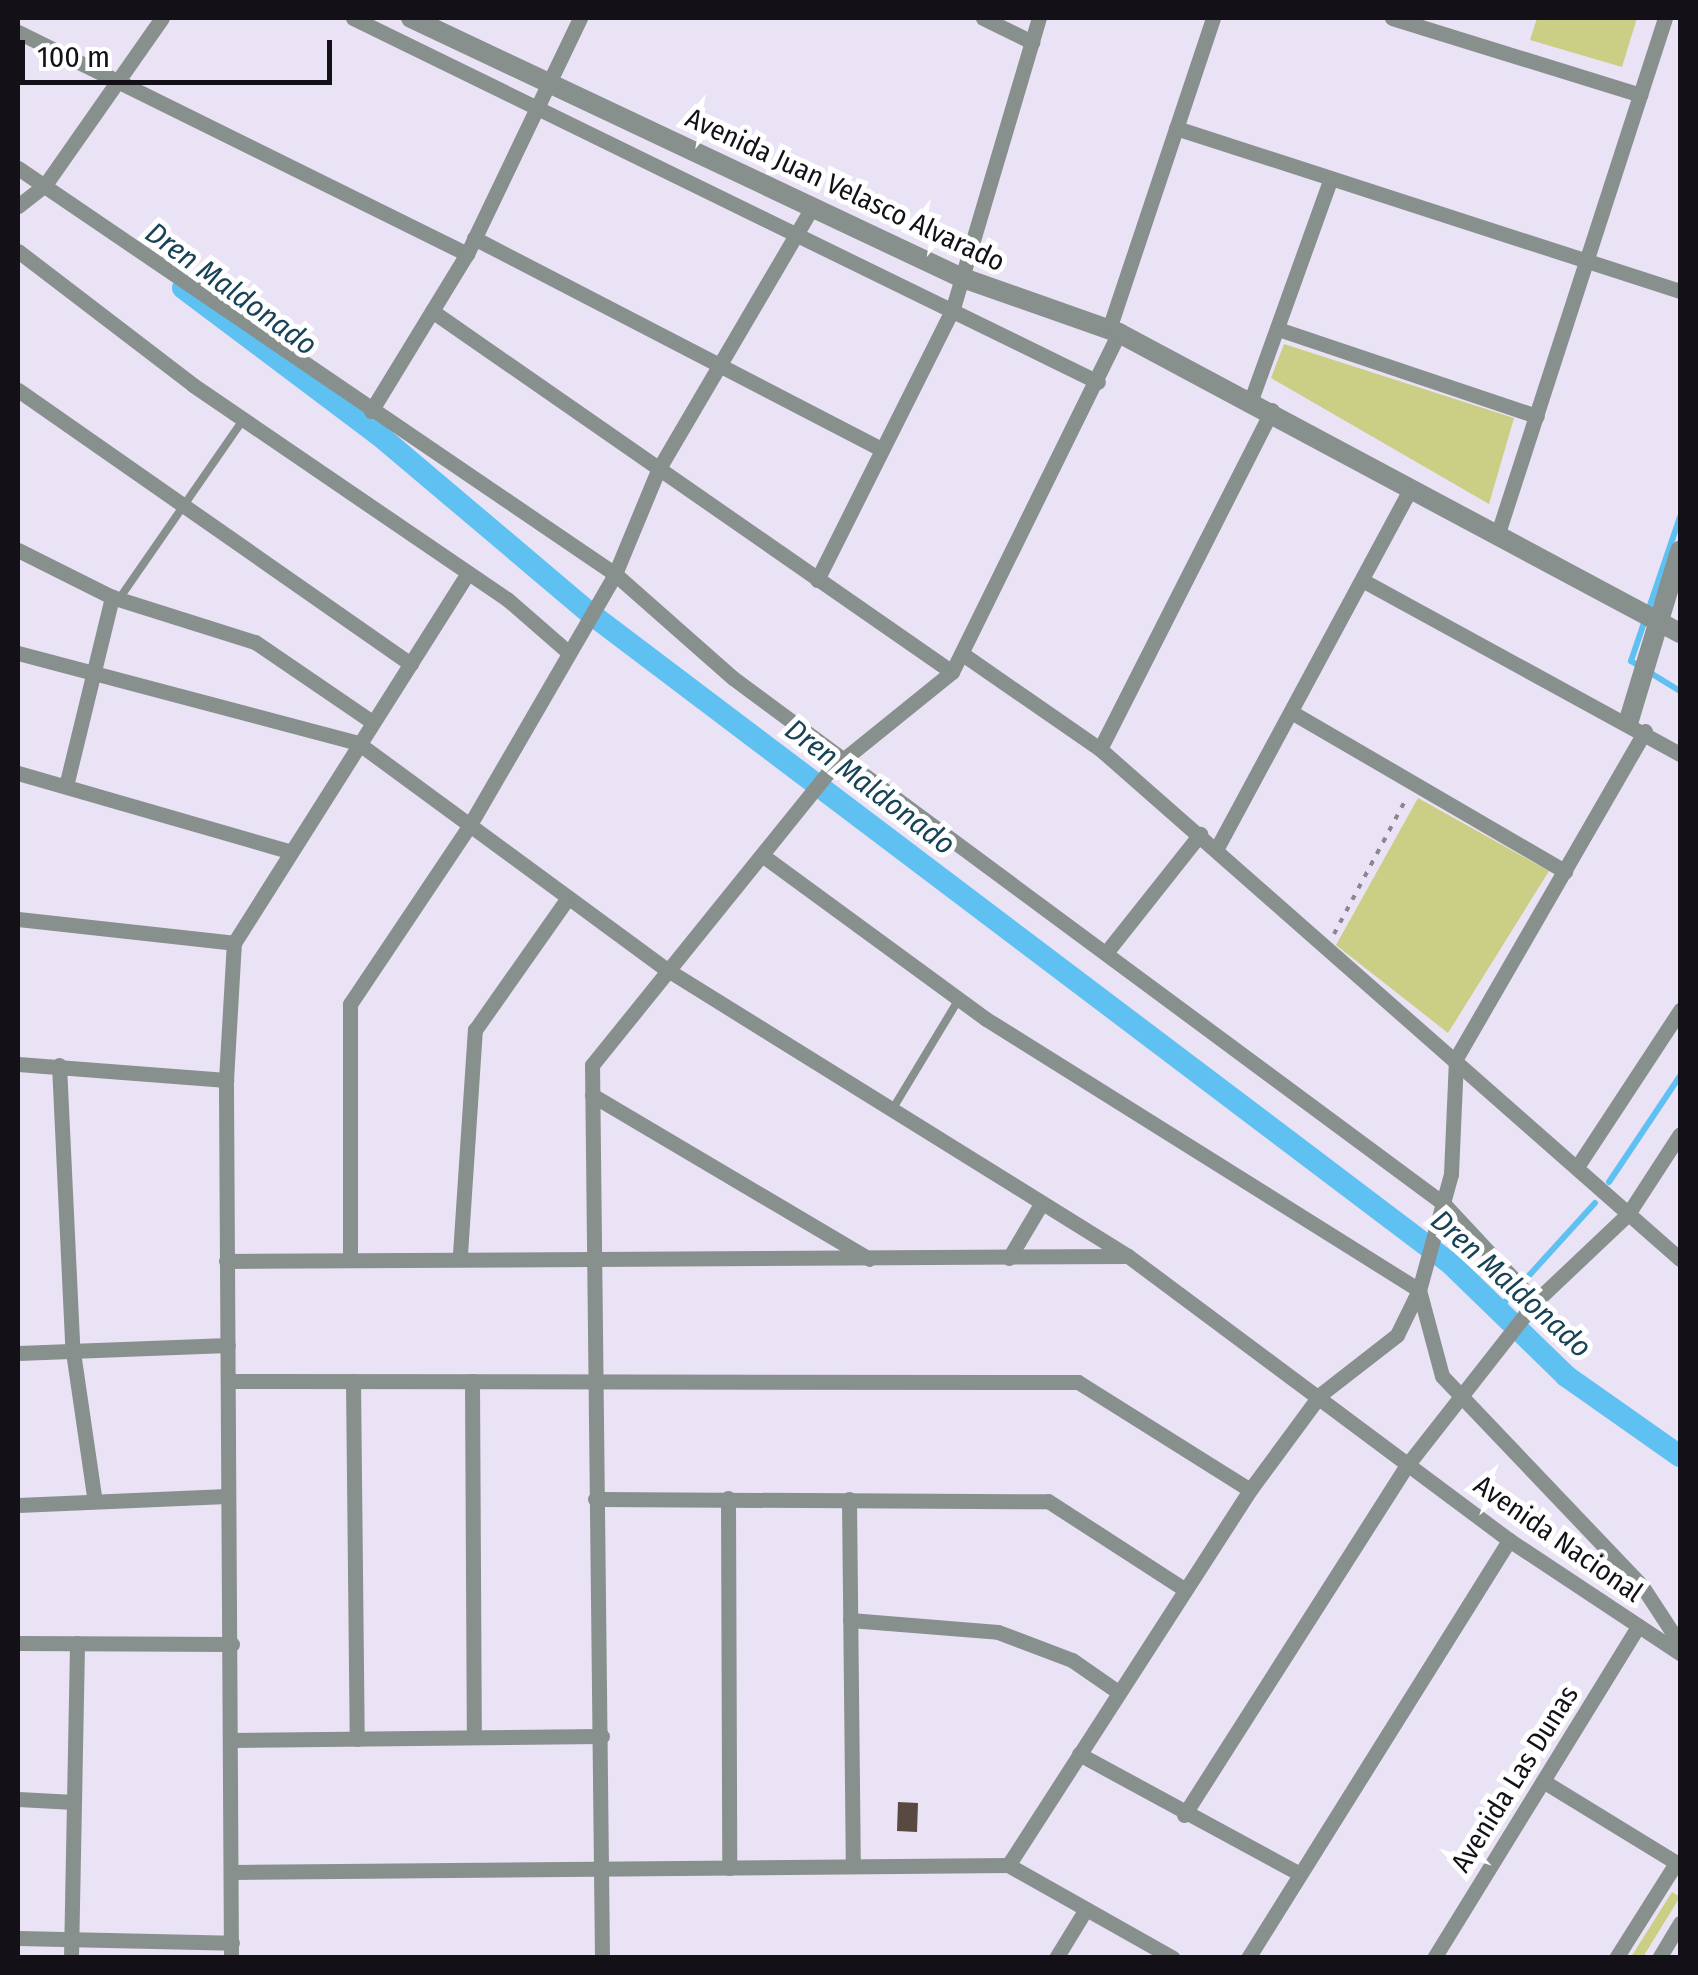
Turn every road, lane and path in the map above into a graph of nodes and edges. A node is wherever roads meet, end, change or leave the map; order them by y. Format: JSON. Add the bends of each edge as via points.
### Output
{"nodes":[{"id":1,"x":162,"y":18,"type":"edge"},
{"id":2,"x":353,"y":18,"type":"edge"},
{"id":3,"x":412,"y":18,"type":"edge"},
{"id":4,"x":580,"y":18,"type":"edge"},
{"id":5,"x":983,"y":18,"type":"edge"},
{"id":6,"x":1039,"y":18,"type":"edge"},
{"id":7,"x":1213,"y":18,"type":"edge"},
{"id":8,"x":1392,"y":18,"type":"edge"},
{"id":9,"x":1665,"y":18,"type":"edge"},
{"id":10,"x":18,"y":32,"type":"edge"},
{"id":11,"x":1032,"y":42,"type":"junction"},
{"id":12,"x":121,"y":80,"type":"junction"},
{"id":13,"x":550,"y":84,"type":"junction"},
{"id":14,"x":1640,"y":95,"type":"junction"},
{"id":15,"x":539,"y":109,"type":"junction"},
{"id":16,"x":1176,"y":128,"type":"junction"},
{"id":17,"x":18,"y":168,"type":"edge"},
{"id":18,"x":1330,"y":180,"type":"junction"},
{"id":19,"x":46,"y":185,"type":"junction"},
{"id":20,"x":18,"y":206,"type":"edge"},
{"id":21,"x":812,"y":208,"type":"junction"},
{"id":22,"x":794,"y":236,"type":"junction"},
{"id":23,"x":471,"y":246,"type":"junction"},
{"id":24,"x":18,"y":251,"type":"edge"},
{"id":25,"x":1588,"y":262,"type":"junction"},
{"id":26,"x":960,"y":278,"type":"junction"},
{"id":27,"x":1680,"y":291,"type":"edge"},
{"id":28,"x":953,"y":308,"type":"junction"},
{"id":29,"x":432,"y":311,"type":"junction"},
{"id":30,"x":1278,"y":329,"type":"junction"},
{"id":31,"x":1114,"y":331,"type":"junction"},
{"id":32,"x":718,"y":367,"type":"junction"},
{"id":33,"x":1098,"y":382,"type":"junction"},
{"id":34,"x":18,"y":390,"type":"edge"},
{"id":35,"x":1251,"y":400,"type":"junction"},
{"id":36,"x":1272,"y":410,"type":"junction"},
{"id":37,"x":371,"y":411,"type":"junction"},
{"id":38,"x":1537,"y":416,"type":"junction"},
{"id":39,"x":243,"y":420,"type":"junction"},
{"id":40,"x":881,"y":449,"type":"junction"},
{"id":41,"x":658,"y":470,"type":"junction"},
{"id":42,"x":1411,"y":487,"type":"junction"},
{"id":43,"x":183,"y":506,"type":"junction"},
{"id":44,"x":1498,"y":533,"type":"junction"},
{"id":45,"x":18,"y":550,"type":"edge"},
{"id":46,"x":1680,"y":551,"type":"edge"},
{"id":47,"x":468,"y":573,"type":"junction"},
{"id":48,"x":615,"y":574,"type":"junction"},
{"id":49,"x":816,"y":580,"type":"junction"},
{"id":50,"x":1362,"y":580,"type":"junction"},
{"id":51,"x":116,"y":598,"type":"junction"},
{"id":52,"x":1657,"y":622,"type":"junction"},
{"id":53,"x":1680,"y":633,"type":"edge"},
{"id":54,"x":568,"y":652,"type":"junction"},
{"id":55,"x":18,"y":653,"type":"edge"},
{"id":56,"x":964,"y":655,"type":"junction"},
{"id":57,"x":411,"y":664,"type":"junction"},
{"id":58,"x":952,"y":672,"type":"junction"},
{"id":59,"x":94,"y":675,"type":"junction"},
{"id":60,"x":1293,"y":713,"type":"junction"},
{"id":61,"x":371,"y":721,"type":"junction"},
{"id":62,"x":1637,"y":726,"type":"junction"},
{"id":63,"x":358,"y":743,"type":"junction"},
{"id":64,"x":1100,"y":749,"type":"junction"},
{"id":65,"x":1680,"y":754,"type":"edge"},
{"id":66,"x":841,"y":758,"type":"junction"},
{"id":67,"x":18,"y":773,"type":"edge"},
{"id":68,"x":1414,"y":783,"type":"junction"},
{"id":69,"x":66,"y":786,"type":"junction"},
{"id":70,"x":468,"y":828,"type":"junction"},
{"id":71,"x":1200,"y":834,"type":"junction"},
{"id":72,"x":1218,"y":848,"type":"junction"},
{"id":73,"x":291,"y":852,"type":"junction"},
{"id":74,"x":762,"y":855,"type":"junction"},
{"id":75,"x":1565,"y":870,"type":"junction"},
{"id":76,"x":566,"y":902,"type":"junction"},
{"id":77,"x":18,"y":919,"type":"edge"},
{"id":78,"x":234,"y":943,"type":"junction"},
{"id":79,"x":1328,"y":946,"type":"junction"},
{"id":80,"x":1109,"y":950,"type":"junction"},
{"id":81,"x":666,"y":969,"type":"junction"},
{"id":82,"x":959,"y":999,"type":"junction"},
{"id":83,"x":1680,"y":1010,"type":"edge"},
{"id":84,"x":1456,"y":1059,"type":"junction"},
{"id":85,"x":18,"y":1064,"type":"edge"},
{"id":86,"x":59,"y":1065,"type":"junction"},
{"id":87,"x":226,"y":1080,"type":"junction"},
{"id":88,"x":592,"y":1096,"type":"junction"},
{"id":89,"x":890,"y":1114,"type":"junction"},
{"id":90,"x":1680,"y":1134,"type":"edge"},
{"id":91,"x":1576,"y":1167,"type":"junction"},
{"id":92,"x":1040,"y":1204,"type":"junction"},
{"id":93,"x":1444,"y":1204,"type":"junction"},
{"id":94,"x":1628,"y":1214,"type":"junction"},
{"id":95,"x":460,"y":1254,"type":"junction"},
{"id":96,"x":350,"y":1256,"type":"junction"},
{"id":97,"x":593,"y":1256,"type":"junction"},
{"id":98,"x":1128,"y":1256,"type":"junction"},
{"id":99,"x":1009,"y":1258,"type":"junction"},
{"id":100,"x":1680,"y":1259,"type":"edge"},
{"id":101,"x":872,"y":1260,"type":"junction"},
{"id":102,"x":226,"y":1261,"type":"junction"},
{"id":103,"x":1419,"y":1290,"type":"junction"},
{"id":104,"x":1535,"y":1302,"type":"junction"},
{"id":105,"x":228,"y":1344,"type":"junction"},
{"id":106,"x":72,"y":1345,"type":"junction"},
{"id":107,"x":18,"y":1353,"type":"edge"},
{"id":108,"x":229,"y":1381,"type":"junction"},
{"id":109,"x":354,"y":1381,"type":"junction"},
{"id":110,"x":472,"y":1382,"type":"junction"},
{"id":111,"x":594,"y":1382,"type":"junction"},
{"id":112,"x":1320,"y":1395,"type":"junction"},
{"id":113,"x":1459,"y":1398,"type":"junction"},
{"id":114,"x":1408,"y":1464,"type":"junction"},
{"id":115,"x":1250,"y":1490,"type":"junction"},
{"id":116,"x":94,"y":1496,"type":"junction"},
{"id":117,"x":227,"y":1496,"type":"junction"},
{"id":118,"x":728,"y":1498,"type":"junction"},
{"id":119,"x":595,"y":1499,"type":"junction"},
{"id":120,"x":849,"y":1499,"type":"junction"},
{"id":121,"x":18,"y":1505,"type":"edge"},
{"id":122,"x":1509,"y":1540,"type":"junction"},
{"id":123,"x":1184,"y":1589,"type":"junction"},
{"id":124,"x":850,"y":1620,"type":"junction"},
{"id":125,"x":1638,"y":1626,"type":"junction"},
{"id":126,"x":18,"y":1643,"type":"edge"},
{"id":127,"x":77,"y":1643,"type":"junction"},
{"id":128,"x":232,"y":1644,"type":"junction"},
{"id":129,"x":1680,"y":1644,"type":"edge"},
{"id":130,"x":1680,"y":1653,"type":"edge"},
{"id":131,"x":1118,"y":1692,"type":"junction"},
{"id":132,"x":602,"y":1736,"type":"junction"},
{"id":133,"x":474,"y":1737,"type":"junction"},
{"id":134,"x":357,"y":1738,"type":"junction"},
{"id":135,"x":231,"y":1740,"type":"junction"},
{"id":136,"x":1078,"y":1754,"type":"junction"},
{"id":137,"x":1543,"y":1780,"type":"junction"},
{"id":138,"x":18,"y":1800,"type":"edge"},
{"id":139,"x":74,"y":1802,"type":"junction"},
{"id":140,"x":1184,"y":1816,"type":"junction"},
{"id":141,"x":853,"y":1863,"type":"junction"},
{"id":142,"x":1678,"y":1864,"type":"edge"},
{"id":143,"x":1008,"y":1865,"type":"junction"},
{"id":144,"x":601,"y":1868,"type":"junction"},
{"id":145,"x":730,"y":1868,"type":"junction"},
{"id":146,"x":232,"y":1872,"type":"junction"},
{"id":147,"x":1300,"y":1874,"type":"junction"},
{"id":148,"x":1086,"y":1909,"type":"junction"},
{"id":149,"x":1680,"y":1923,"type":"edge"},
{"id":150,"x":18,"y":1938,"type":"edge"},
{"id":151,"x":71,"y":1940,"type":"junction"},
{"id":152,"x":231,"y":1950,"type":"edge"},
{"id":153,"x":71,"y":1958,"type":"edge"},
{"id":154,"x":602,"y":1958,"type":"edge"},
{"id":155,"x":1056,"y":1958,"type":"edge"},
{"id":156,"x":1173,"y":1958,"type":"edge"},
{"id":157,"x":1248,"y":1958,"type":"edge"},
{"id":158,"x":1434,"y":1958,"type":"edge"},
{"id":159,"x":1616,"y":1958,"type":"edge"},
{"id":160,"x":1659,"y":1958,"type":"edge"}],
"edges":[{"from":1,"to":12,"type":"street"},
{"from":2,"to":15,"type":"street"},
{"from":3,"to":13,"type":"street","name":"Avenida Juan Velasco Alvarado"},
{"from":4,"to":13,"type":"street"},
{"from":5,"to":11,"type":"street"},
{"from":6,"to":11,"type":"street"},
{"from":7,"to":16,"type":"street"},
{"from":8,"to":14,"type":"street"},
{"from":9,"to":14,"type":"street"},
{"from":10,"to":12,"type":"street"},
{"from":11,"to":26,"type":"street"},
{"from":12,"to":19,"type":"street"},
{"from":12,"to":23,"type":"street"},
{"from":13,"to":15,"type":"street"},
{"from":13,"to":21,"type":"street","name":"Avenida Juan Velasco Alvarado"},
{"from":14,"to":25,"type":"street"},
{"from":15,"to":22,"type":"street"},
{"from":15,"to":23,"type":"street"},
{"from":16,"to":18,"type":"street"},
{"from":16,"to":31,"type":"street"},
{"from":17,"to":19,"type":"street"},
{"from":18,"to":25,"type":"street"},
{"from":18,"to":30,"type":"street"},
{"from":19,"to":20,"type":"street"},
{"from":19,"to":37,"type":"street"},
{"from":21,"to":22,"type":"street"},
{"from":21,"to":26,"type":"street","name":"Avenida Juan Velasco Alvarado"},
{"from":22,"to":28,"type":"street"},
{"from":22,"to":32,"type":"street"},
{"from":23,"to":29,"type":"street"},
{"from":23,"to":32,"type":"street"},
{"from":24,"to":39,"type":"street"},
{"from":25,"to":27,"type":"street"},
{"from":25,"to":38,"type":"street"},
{"from":26,"to":28,"type":"street"},
{"from":26,"to":31,"type":"street","name":"Avenida Juan Velasco Alvarado"},
{"from":28,"to":33,"type":"street"},
{"from":28,"to":40,"type":"street"},
{"from":29,"to":37,"type":"street"},
{"from":29,"to":41,"type":"street"},
{"from":30,"to":35,"type":"street"},
{"from":30,"to":38,"type":"street"},
{"from":31,"to":33,"type":"street"},
{"from":31,"to":35,"type":"street","name":"Avenida Juan Velasco Alvarado"},
{"from":32,"to":40,"type":"street"},
{"from":32,"to":41,"type":"street"},
{"from":33,"to":56,"type":"street"},
{"from":34,"to":43,"type":"street"},
{"from":35,"to":36,"type":"street","name":"Avenida Juan Velasco Alvarado"},
{"from":36,"to":42,"type":"street","name":"Avenida Juan Velasco Alvarado"},
{"from":36,"to":64,"type":"street"},
{"from":37,"to":48,"type":"street"},
{"from":38,"to":44,"type":"street"},
{"from":39,"to":43,"type":"lane"},
{"from":39,"to":47,"type":"street"},
{"from":40,"to":49,"type":"street"},
{"from":41,"to":48,"type":"street"},
{"from":41,"to":49,"type":"street"},
{"from":42,"to":44,"type":"street","name":"Avenida Juan Velasco Alvarado"},
{"from":42,"to":50,"type":"street"},
{"from":43,"to":51,"type":"lane"},
{"from":43,"to":57,"type":"street"},
{"from":44,"to":52,"type":"street","name":"Avenida Juan Velasco Alvarado"},
{"from":45,"to":51,"type":"street"},
{"from":46,"to":52,"type":"street"},
{"from":47,"to":54,"type":"street"},
{"from":47,"to":57,"type":"street"},
{"from":48,"to":54,"type":"street"},
{"from":48,"to":66,"type":"street"},
{"from":49,"to":58,"type":"street"},
{"from":50,"to":60,"type":"street"},
{"from":50,"to":62,"type":"street"},
{"from":51,"to":59,"type":"street"},
{"from":51,"to":61,"type":"street","via":[[255,642]]},
{"from":52,"to":53,"type":"street","name":"Avenida Juan Velasco Alvarado"},
{"from":52,"to":62,"type":"street"},
{"from":54,"to":70,"type":"street"},
{"from":55,"to":59,"type":"street"},
{"from":56,"to":58,"type":"street"},
{"from":56,"to":64,"type":"street"},
{"from":57,"to":61,"type":"street"},
{"from":58,"to":66,"type":"street"},
{"from":59,"to":63,"type":"street"},
{"from":59,"to":69,"type":"street"},
{"from":60,"to":68,"type":"street"},
{"from":60,"to":72,"type":"street"},
{"from":61,"to":63,"type":"street"},
{"from":62,"to":65,"type":"street"},
{"from":62,"to":75,"type":"street"},
{"from":63,"to":70,"type":"street","name":"Avenida Nacional"},
{"from":63,"to":73,"type":"street"},
{"from":64,"to":71,"type":"street"},
{"from":66,"to":74,"type":"street"},
{"from":66,"to":80,"type":"street"},
{"from":67,"to":69,"type":"street"},
{"from":68,"to":75,"type":"street"},
{"from":68,"to":79,"type":"path"},
{"from":69,"to":73,"type":"street"},
{"from":70,"to":76,"type":"street","name":"Avenida Nacional"},
{"from":70,"to":96,"type":"street","via":[[350,1004]]},
{"from":71,"to":72,"type":"street"},
{"from":71,"to":80,"type":"street"},
{"from":72,"to":79,"type":"street"},
{"from":73,"to":78,"type":"street"},
{"from":74,"to":81,"type":"street"},
{"from":74,"to":82,"type":"street"},
{"from":75,"to":84,"type":"street"},
{"from":76,"to":81,"type":"street","name":"Avenida Nacional"},
{"from":76,"to":95,"type":"street","via":[[475,1030]]},
{"from":77,"to":78,"type":"street"},
{"from":78,"to":87,"type":"street"},
{"from":79,"to":84,"type":"street"},
{"from":80,"to":93,"type":"street"},
{"from":81,"to":88,"type":"street","via":[[592,1065]]},
{"from":81,"to":89,"type":"street","name":"Avenida Nacional"},
{"from":82,"to":89,"type":"lane"},
{"from":82,"to":103,"type":"street"},
{"from":83,"to":91,"type":"street"},
{"from":84,"to":91,"type":"street"},
{"from":84,"to":93,"type":"street"},
{"from":85,"to":86,"type":"street"},
{"from":86,"to":87,"type":"street"},
{"from":86,"to":106,"type":"street"},
{"from":87,"to":102,"type":"street"},
{"from":88,"to":97,"type":"street"},
{"from":88,"to":101,"type":"street"},
{"from":89,"to":92,"type":"street","name":"Avenida Nacional"},
{"from":90,"to":94,"type":"street"},
{"from":91,"to":94,"type":"street"},
{"from":92,"to":98,"type":"street","name":"Avenida Nacional"},
{"from":92,"to":99,"type":"street"},
{"from":93,"to":103,"type":"street"},
{"from":93,"to":104,"type":"street"},
{"from":94,"to":100,"type":"street"},
{"from":94,"to":104,"type":"street"},
{"from":95,"to":96,"type":"street"},
{"from":95,"to":97,"type":"street"},
{"from":96,"to":102,"type":"street"},
{"from":97,"to":101,"type":"street"},
{"from":97,"to":111,"type":"street"},
{"from":98,"to":99,"type":"street"},
{"from":98,"to":112,"type":"street","name":"Avenida Nacional"},
{"from":99,"to":101,"type":"street"},
{"from":102,"to":105,"type":"street"},
{"from":103,"to":112,"type":"street","via":[[1397,1335]]},
{"from":103,"to":113,"type":"street","via":[[1425,1335]]},
{"from":104,"to":113,"type":"street"},
{"from":105,"to":106,"type":"street"},
{"from":105,"to":108,"type":"street"},
{"from":106,"to":107,"type":"street"},
{"from":106,"to":116,"type":"street"},
{"from":108,"to":109,"type":"street"},
{"from":108,"to":117,"type":"street"},
{"from":109,"to":110,"type":"street"},
{"from":109,"to":134,"type":"street"},
{"from":110,"to":111,"type":"street"},
{"from":110,"to":133,"type":"street"},
{"from":111,"to":115,"type":"street","via":[[1091,1384]]},
{"from":111,"to":119,"type":"street"},
{"from":112,"to":114,"type":"street","name":"Avenida Nacional"},
{"from":112,"to":115,"type":"street"},
{"from":113,"to":114,"type":"street"},
{"from":113,"to":129,"type":"street","via":[[1642,1586]]},
{"from":114,"to":122,"type":"street","name":"Avenida Nacional"},
{"from":114,"to":140,"type":"street"},
{"from":115,"to":123,"type":"street"},
{"from":116,"to":117,"type":"street"},
{"from":116,"to":121,"type":"street"},
{"from":117,"to":128,"type":"street"},
{"from":118,"to":119,"type":"street"},
{"from":118,"to":120,"type":"street"},
{"from":118,"to":145,"type":"street"},
{"from":119,"to":132,"type":"street"},
{"from":120,"to":123,"type":"street","via":[[1048,1500]]},
{"from":120,"to":124,"type":"street"},
{"from":122,"to":125,"type":"street","name":"Avenida Nacional"},
{"from":122,"to":147,"type":"street"},
{"from":123,"to":131,"type":"street"},
{"from":124,"to":131,"type":"street","via":[[998,1632],[1072,1660]]},
{"from":124,"to":141,"type":"street"},
{"from":125,"to":130,"type":"street","name":"Avenida Nacional"},
{"from":125,"to":137,"type":"street","name":"Avenida Las Dunas"},
{"from":126,"to":127,"type":"street"},
{"from":127,"to":128,"type":"street"},
{"from":127,"to":139,"type":"street"},
{"from":128,"to":135,"type":"street"},
{"from":131,"to":136,"type":"street"},
{"from":132,"to":133,"type":"street"},
{"from":132,"to":144,"type":"street"},
{"from":133,"to":134,"type":"street"},
{"from":134,"to":135,"type":"street"},
{"from":135,"to":146,"type":"street"},
{"from":136,"to":140,"type":"street"},
{"from":136,"to":143,"type":"street"},
{"from":137,"to":142,"type":"street"},
{"from":137,"to":158,"type":"street","name":"Avenida Las Dunas"},
{"from":138,"to":139,"type":"street"},
{"from":139,"to":151,"type":"street"},
{"from":140,"to":147,"type":"street"},
{"from":141,"to":143,"type":"street"},
{"from":141,"to":145,"type":"street"},
{"from":142,"to":159,"type":"street"},
{"from":143,"to":148,"type":"street"},
{"from":144,"to":145,"type":"street"},
{"from":144,"to":146,"type":"street"},
{"from":144,"to":154,"type":"street"},
{"from":146,"to":152,"type":"street"},
{"from":147,"to":157,"type":"street"},
{"from":148,"to":155,"type":"street"},
{"from":148,"to":156,"type":"street"},
{"from":149,"to":160,"type":"street"},
{"from":150,"to":151,"type":"street"},
{"from":151,"to":152,"type":"street"},
{"from":151,"to":153,"type":"street"}]}
